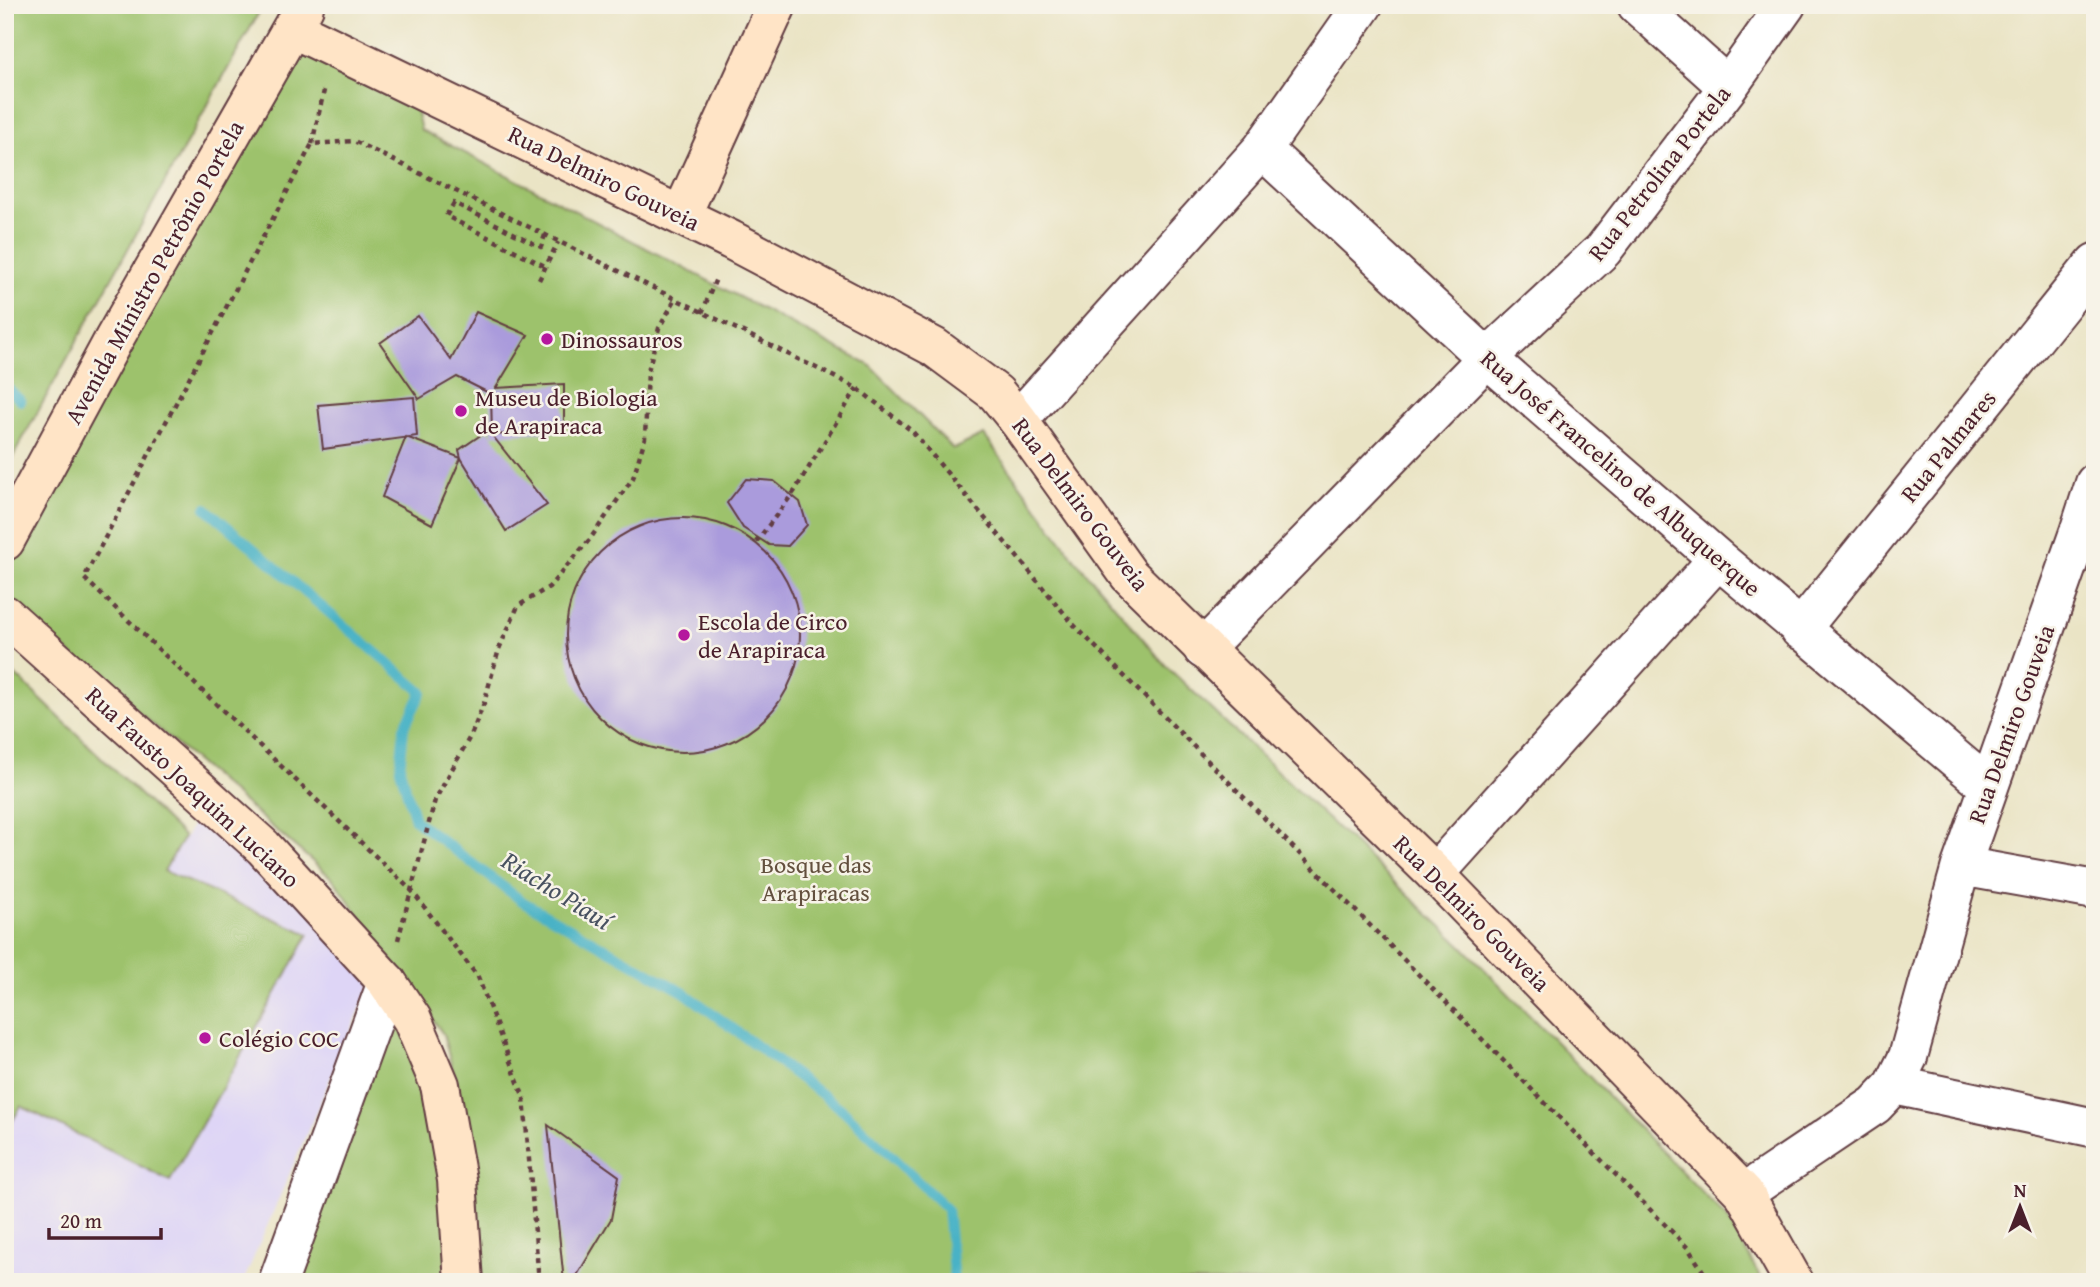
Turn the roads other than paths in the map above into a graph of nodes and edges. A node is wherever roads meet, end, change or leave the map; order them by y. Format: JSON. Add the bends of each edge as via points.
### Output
{"nodes":[{"id":1,"x":777,"y":5,"type":"edge"},
{"id":2,"x":1363,"y":5,"type":"edge"},
{"id":3,"x":1637,"y":5,"type":"edge"},
{"id":4,"x":1786,"y":5,"type":"edge"},
{"id":5,"x":299,"y":17,"type":"edge"},
{"id":6,"x":1728,"y":87,"type":"junction"},
{"id":7,"x":1262,"y":149,"type":"junction"},
{"id":8,"x":681,"y":216,"type":"junction"},
{"id":9,"x":2095,"y":262,"type":"edge"},
{"id":10,"x":1488,"y":358,"type":"junction"},
{"id":11,"x":1018,"y":420,"type":"junction"},
{"id":12,"x":2095,"y":483,"type":"edge"},
{"id":13,"x":2087,"y":533,"type":"edge"},
{"id":14,"x":5,"y":541,"type":"edge"},
{"id":15,"x":1718,"y":559,"type":"junction"},
{"id":16,"x":5,"y":615,"type":"edge"},
{"id":17,"x":1800,"y":630,"type":"junction"},
{"id":18,"x":1203,"y":649,"type":"junction"},
{"id":19,"x":1989,"y":787,"type":"junction"},
{"id":20,"x":1961,"y":866,"type":"junction"},
{"id":21,"x":1435,"y":874,"type":"junction"},
{"id":22,"x":2095,"y":890,"type":"edge"},
{"id":23,"x":387,"y":982,"type":"junction"},
{"id":24,"x":1895,"y":1085,"type":"junction"},
{"id":25,"x":2095,"y":1128,"type":"edge"},
{"id":26,"x":1744,"y":1193,"type":"junction"},
{"id":27,"x":278,"y":1282,"type":"edge"},
{"id":28,"x":464,"y":1282,"type":"edge"},
{"id":29,"x":1794,"y":1282,"type":"edge"}],
"edges":[{"from":1,"to":8,"type":"street"},
{"from":2,"to":7,"type":"street"},
{"from":3,"to":6,"type":"street"},
{"from":4,"to":6,"type":"street","name":"Rua Petrolina Portela"},
{"from":5,"to":8,"type":"street","name":"Rua Delmiro Gouveia","via":[[333,48]]},
{"from":5,"to":14,"type":"street","name":"Avenida Ministro Petrônio Portela","via":[[114,339]]},
{"from":6,"to":10,"type":"street","name":"Rua Petrolina Portela","via":[[1603,250]]},
{"from":7,"to":10,"type":"street","name":"Rua José Francelino de Albuquerque"},
{"from":7,"to":11,"type":"street"},
{"from":8,"to":11,"type":"street","name":"Rua Delmiro Gouveia","via":[[934,347],[996,393]]},
{"from":9,"to":17,"type":"street","name":"Rua Palmares"},
{"from":10,"to":15,"type":"street","name":"Rua José Francelino de Albuquerque"},
{"from":10,"to":18,"type":"street","name":"Rua Petrolina Portela"},
{"from":11,"to":18,"type":"street","name":"Rua Delmiro Gouveia","via":[[1129,575]]},
{"from":12,"to":13,"type":"street","name":"Rua Delmiro Gouveia"},
{"from":13,"to":19,"type":"street","name":"Rua Delmiro Gouveia"},
{"from":15,"to":17,"type":"street","name":"Rua José Francelino de Albuquerque"},
{"from":15,"to":21,"type":"street"},
{"from":16,"to":23,"type":"street","name":"Rua Fausto Joaquim Luciano","via":[[263,847]]},
{"from":17,"to":19,"type":"street","name":"Rua José Francelino de Albuquerque"},
{"from":18,"to":21,"type":"street","name":"Rua Delmiro Gouveia"},
{"from":19,"to":20,"type":"street","name":"Rua Delmiro Gouveia"},
{"from":20,"to":22,"type":"street"},
{"from":20,"to":24,"type":"street","name":"Rua Delmiro Gouveia","via":[[1908,1057]]},
{"from":21,"to":26,"type":"street","name":"Rua Delmiro Gouveia"},
{"from":23,"to":27,"type":"street"},
{"from":23,"to":28,"type":"street","name":"Rua Fausto Joaquim Luciano","via":[[412,1019],[440,1085],[457,1180]]},
{"from":24,"to":25,"type":"street"},
{"from":24,"to":26,"type":"street","via":[[1875,1105]]},
{"from":26,"to":29,"type":"street","name":"Rua Delmiro Gouveia"}]}
